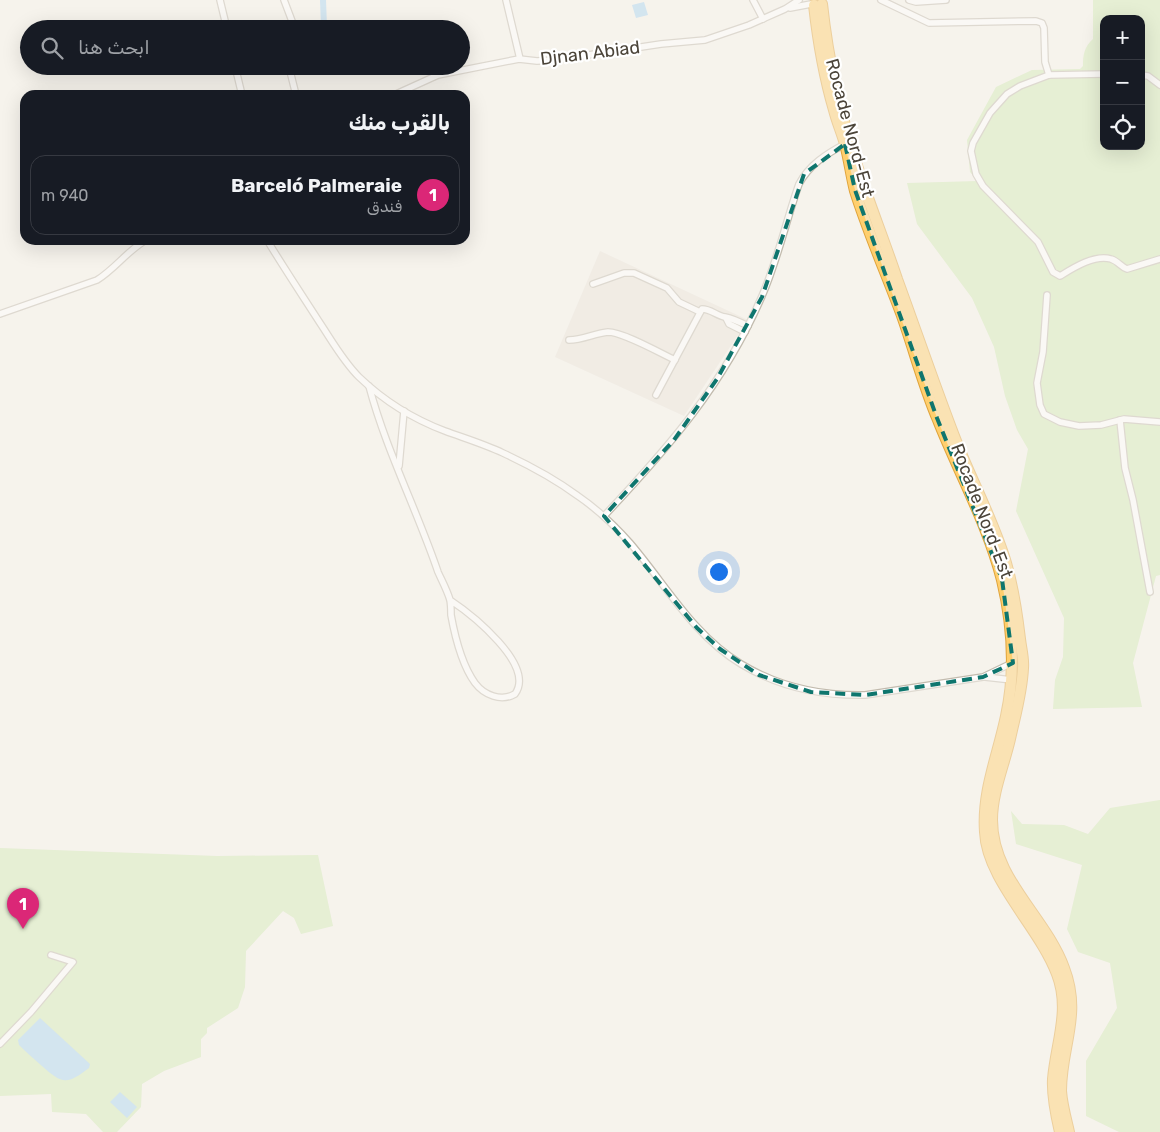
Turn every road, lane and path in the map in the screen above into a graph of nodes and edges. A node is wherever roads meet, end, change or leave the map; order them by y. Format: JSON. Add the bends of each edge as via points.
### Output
{"nodes":[{"id":1,"x":220,"y":0,"type":"edge"},
{"id":2,"x":284,"y":0,"type":"edge"},
{"id":3,"x":506,"y":0,"type":"edge"},
{"id":4,"x":753,"y":0,"type":"edge"},
{"id":5,"x":799,"y":0,"type":"edge"},
{"id":6,"x":881,"y":0,"type":"edge"},
{"id":7,"x":909,"y":0,"type":"edge"},
{"id":8,"x":946,"y":0,"type":"edge"},
{"id":9,"x":816,"y":3,"type":"edge"},
{"id":10,"x":785,"y":9,"type":"junction"},
{"id":11,"x":763,"y":19,"type":"junction"},
{"id":12,"x":225,"y":20,"type":"edge"},
{"id":13,"x":292,"y":20,"type":"edge"},
{"id":14,"x":520,"y":59,"type":"junction"},
{"id":15,"x":470,"y":69,"type":"edge"},
{"id":16,"x":1100,"y":74,"type":"edge"},
{"id":17,"x":237,"y":75,"type":"edge"},
{"id":18,"x":291,"y":75,"type":"edge"},
{"id":19,"x":443,"y":75,"type":"edge"},
{"id":20,"x":1048,"y":75,"type":"junction"},
{"id":21,"x":1145,"y":76,"type":"edge"},
{"id":22,"x":1160,"y":84,"type":"edge"},
{"id":23,"x":241,"y":90,"type":"edge"},
{"id":24,"x":295,"y":90,"type":"edge"},
{"id":25,"x":406,"y":90,"type":"edge"},
{"id":26,"x":845,"y":144,"type":"junction"},
{"id":27,"x":138,"y":245,"type":"edge"},
{"id":28,"x":270,"y":245,"type":"edge"},
{"id":29,"x":1160,"y":259,"type":"edge"},
{"id":30,"x":593,"y":284,"type":"dead end"},
{"id":31,"x":1047,"y":295,"type":"dead end"},
{"id":32,"x":700,"y":312,"type":"junction"},
{"id":33,"x":0,"y":314,"type":"edge"},
{"id":34,"x":726,"y":318,"type":"junction"},
{"id":35,"x":748,"y":326,"type":"junction"},
{"id":36,"x":745,"y":332,"type":"junction"},
{"id":37,"x":569,"y":340,"type":"dead end"},
{"id":38,"x":675,"y":360,"type":"junction"},
{"id":39,"x":369,"y":386,"type":"junction"},
{"id":40,"x":656,"y":395,"type":"dead end"},
{"id":41,"x":404,"y":411,"type":"junction"},
{"id":42,"x":1120,"y":420,"type":"junction"},
{"id":43,"x":1160,"y":422,"type":"edge"},
{"id":44,"x":399,"y":469,"type":"junction"},
{"id":45,"x":604,"y":516,"type":"junction"},
{"id":46,"x":1150,"y":592,"type":"dead end"},
{"id":47,"x":450,"y":600,"type":"junction"},
{"id":48,"x":1013,"y":663,"type":"junction"},
{"id":49,"x":983,"y":677,"type":"junction"},
{"id":50,"x":1012,"y":680,"type":"junction"},
{"id":51,"x":51,"y":955,"type":"dead end"},
{"id":52,"x":0,"y":1044,"type":"edge"},
{"id":53,"x":1060,"y":1132,"type":"edge"},
{"id":54,"x":1069,"y":1132,"type":"edge"}],
"edges":[{"from":1,"to":12,"type":"street"},
{"from":2,"to":13,"type":"street"},
{"from":3,"to":14,"type":"street"},
{"from":4,"to":11,"type":"street"},
{"from":5,"to":10,"type":"street"},
{"from":6,"to":20,"type":"street","via":[[929,23],[1042,23]]},
{"from":7,"to":8,"type":"street"},
{"from":9,"to":10,"type":"street"},
{"from":9,"to":26,"type":"highway","name":"Rocade Nord-Est","via":[[817,34],[826,81]]},
{"from":9,"to":54,"type":"highway","name":"Rocade Nord-Est","via":[[859,171],[954,437],[1008,571],[1024,666],[994,802],[993,835],[1001,863],[1051,941],[1070,986],[1071,1028],[1061,1092]]},
{"from":10,"to":11,"type":"street","name":"Djnan Abiad"},
{"from":11,"to":14,"type":"street","name":"Djnan Abiad","via":[[698,42],[661,44],[546,61]]},
{"from":14,"to":15,"type":"street","name":"Djnan Abiad"},
{"from":16,"to":20,"type":"street"},
{"from":17,"to":23,"type":"street"},
{"from":18,"to":24,"type":"street"},
{"from":19,"to":25,"type":"street","name":"Djnan Abiad"},
{"from":20,"to":29,"type":"street","via":[[1007,94],[990,113],[971,151],[976,174],[983,186],[1038,242],[1055,275],[1060,276],[1100,258],[1110,258],[1128,269]]},
{"from":21,"to":22,"type":"street"},
{"from":26,"to":35,"type":"street","via":[[804,174],[773,269]]},
{"from":26,"to":48,"type":"highway","name":"Rocade Nord-Est","via":[[855,190],[937,418],[1002,579]]},
{"from":27,"to":33,"type":"street","via":[[97,280]]},
{"from":28,"to":39,"type":"street","via":[[339,352]]},
{"from":30,"to":32,"type":"street","via":[[624,273],[634,273],[667,288],[679,302]]},
{"from":31,"to":42,"type":"street","via":[[1037,383],[1042,411],[1068,424],[1101,425]]},
{"from":32,"to":34,"type":"street","via":[[706,309]]},
{"from":32,"to":38,"type":"street"},
{"from":34,"to":35,"type":"street"},
{"from":34,"to":36,"type":"street","via":[[729,324]]},
{"from":35,"to":36,"type":"street"},
{"from":36,"to":45,"type":"street","via":[[718,379],[687,422]]},
{"from":37,"to":38,"type":"street","via":[[616,333]]},
{"from":38,"to":40,"type":"street"},
{"from":39,"to":41,"type":"street"},
{"from":39,"to":44,"type":"street","via":[[380,424]]},
{"from":41,"to":44,"type":"street"},
{"from":41,"to":45,"type":"street","via":[[543,473]]},
{"from":42,"to":43,"type":"street"},
{"from":42,"to":46,"type":"street","via":[[1126,475]]},
{"from":44,"to":47,"type":"street"},
{"from":45,"to":49,"type":"street","via":[[631,544],[697,628],[730,657],[759,675],[811,692],[846,695]]},
{"from":47,"to":47,"type":"street","via":[[461,652],[474,682],[493,696],[505,698],[515,694],[519,682],[514,661],[465,610]]},
{"from":48,"to":49,"type":"street"},
{"from":48,"to":50,"type":"highway","name":"Rocade Nord-Est"},
{"from":49,"to":50,"type":"street"},
{"from":50,"to":53,"type":"highway","name":"Rocade Nord-Est","via":[[988,784],[985,836],[996,872],[1049,956],[1062,989],[1061,1037],[1053,1080]]},
{"from":51,"to":52,"type":"street","via":[[73,962]]}]}
